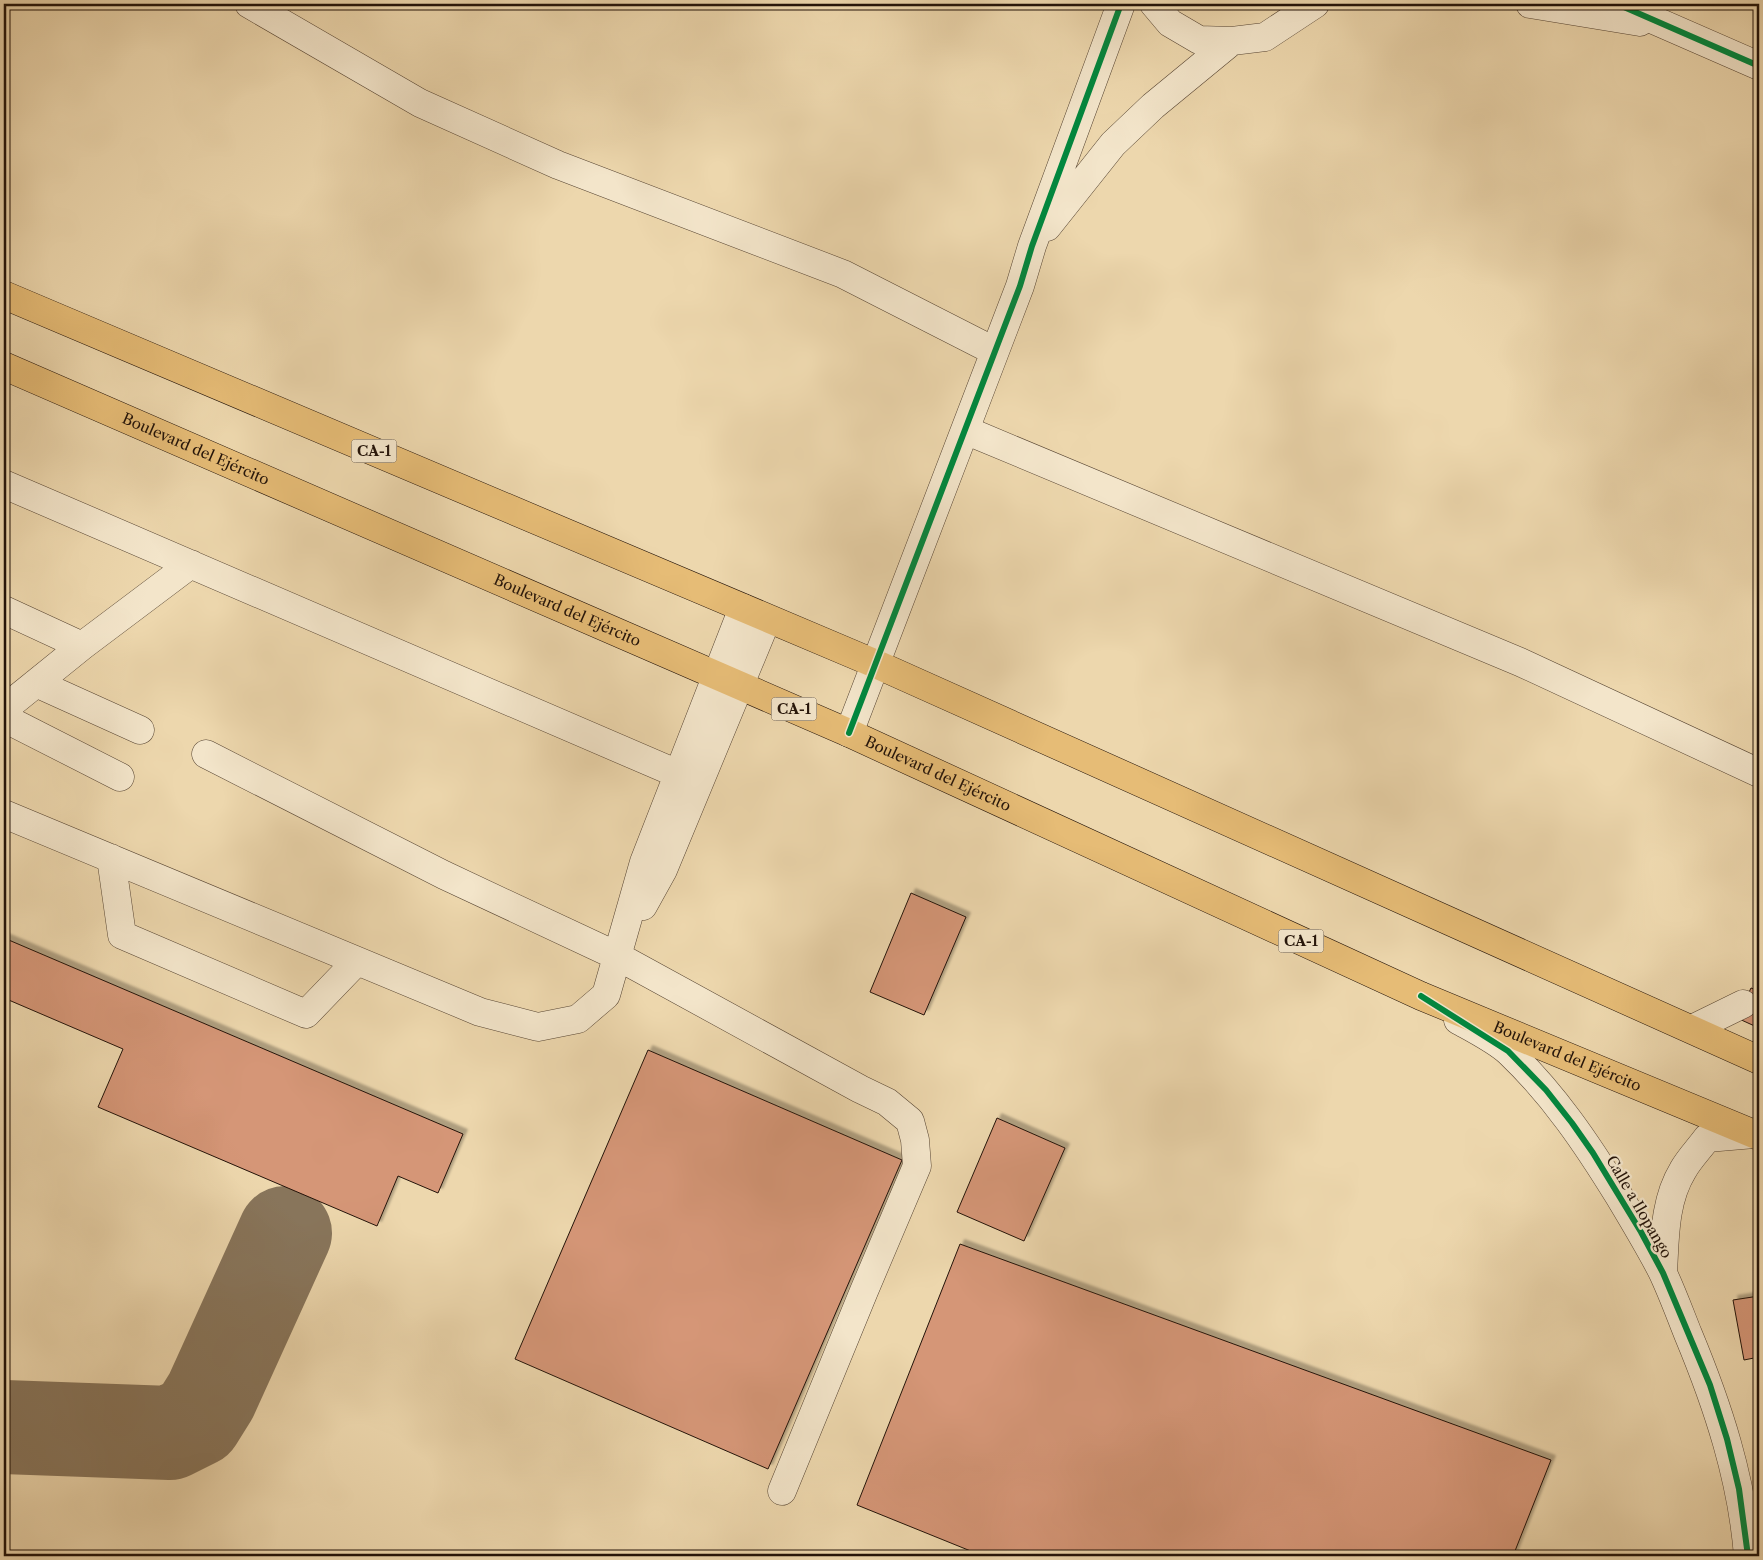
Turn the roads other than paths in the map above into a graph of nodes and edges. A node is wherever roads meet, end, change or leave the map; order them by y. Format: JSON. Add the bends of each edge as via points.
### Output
{"nodes":[{"id":1,"x":249,"y":4,"type":"edge"},
{"id":2,"x":1121,"y":4,"type":"edge"},
{"id":3,"x":1154,"y":4,"type":"edge"},
{"id":4,"x":1315,"y":4,"type":"edge"},
{"id":5,"x":1530,"y":4,"type":"edge"},
{"id":6,"x":1617,"y":4,"type":"edge"},
{"id":7,"x":1667,"y":27,"type":"junction"},
{"id":8,"x":1232,"y":41,"type":"junction"},
{"id":9,"x":1759,"y":66,"type":"edge"},
{"id":10,"x":1032,"y":246,"type":"junction"},
{"id":11,"x":4,"y":295,"type":"edge"},
{"id":12,"x":994,"y":351,"type":"junction"},
{"id":13,"x":4,"y":366,"type":"edge"},
{"id":14,"x":965,"y":430,"type":"junction"},
{"id":15,"x":4,"y":484,"type":"edge"},
{"id":16,"x":191,"y":564,"type":"junction"},
{"id":17,"x":4,"y":610,"type":"edge"},
{"id":18,"x":755,"y":613,"type":"junction"},
{"id":19,"x":82,"y":646,"type":"junction"},
{"id":20,"x":876,"y":664,"type":"junction"},
{"id":21,"x":728,"y":681,"type":"junction"},
{"id":22,"x":36,"y":683,"type":"junction"},
{"id":23,"x":4,"y":709,"type":"edge"},
{"id":24,"x":4,"y":718,"type":"edge"},
{"id":25,"x":140,"y":730,"type":"dead end"},
{"id":26,"x":849,"y":733,"type":"junction"},
{"id":27,"x":206,"y":754,"type":"dead end"},
{"id":28,"x":1759,"y":773,"type":"edge"},
{"id":29,"x":120,"y":777,"type":"dead end"},
{"id":30,"x":689,"y":779,"type":"junction"},
{"id":31,"x":4,"y":814,"type":"edge"},
{"id":32,"x":111,"y":858,"type":"junction"},
{"id":33,"x":617,"y":956,"type":"junction"},
{"id":34,"x":357,"y":961,"type":"junction"},
{"id":35,"x":1421,"y":996,"type":"junction"},
{"id":36,"x":1743,"y":1004,"type":"dead end"},
{"id":37,"x":1692,"y":1029,"type":"junction"},
{"id":38,"x":1759,"y":1060,"type":"edge"},
{"id":39,"x":1757,"y":1135,"type":"edge"},
{"id":40,"x":1663,"y":1273,"type":"junction"},
{"id":41,"x":782,"y":1491,"type":"dead end"},
{"id":42,"x":1748,"y":1556,"type":"edge"}],
"edges":[{"from":1,"to":12,"type":"street","via":[[420,103],[558,165],[843,274]]},
{"from":2,"to":10,"type":"street"},
{"from":3,"to":8,"type":"street","via":[[1170,22],[1199,40]]},
{"from":4,"to":8,"type":"street","via":[[1265,37]]},
{"from":5,"to":7,"type":"street"},
{"from":6,"to":7,"type":"street"},
{"from":7,"to":9,"type":"street"},
{"from":8,"to":10,"type":"street","via":[[1153,106],[1113,144]]},
{"from":10,"to":12,"type":"street"},
{"from":11,"to":18,"type":"highway","number":"CA-1"},
{"from":12,"to":14,"type":"street"},
{"from":13,"to":21,"type":"highway","name":"Boulevard del Ejército","number":"CA-1"},
{"from":14,"to":20,"type":"street"},
{"from":14,"to":28,"type":"street","via":[[1520,662]]},
{"from":15,"to":16,"type":"street"},
{"from":16,"to":19,"type":"street"},
{"from":16,"to":30,"type":"street"},
{"from":17,"to":19,"type":"street"},
{"from":18,"to":20,"type":"highway","number":"CA-1"},
{"from":18,"to":21,"type":"street"},
{"from":19,"to":22,"type":"street"},
{"from":20,"to":26,"type":"street"},
{"from":20,"to":37,"type":"highway","number":"CA-1"},
{"from":21,"to":26,"type":"highway","name":"Boulevard del Ejército","number":"CA-1"},
{"from":21,"to":30,"type":"street"},
{"from":22,"to":23,"type":"street"},
{"from":22,"to":25,"type":"street"},
{"from":24,"to":29,"type":"street"},
{"from":26,"to":35,"type":"highway","name":"Boulevard del Ejército","number":"CA-1"},
{"from":27,"to":33,"type":"street","via":[[444,876]]},
{"from":30,"to":33,"type":"street","via":[[663,870]]},
{"from":31,"to":32,"type":"street"},
{"from":32,"to":34,"type":"street"},
{"from":32,"to":34,"type":"street","via":[[122,935],[306,1014]]},
{"from":33,"to":34,"type":"street","via":[[606,994],[578,1019],[538,1027],[480,1012]]},
{"from":33,"to":41,"type":"street","via":[[887,1102],[910,1121],[918,1166]]},
{"from":35,"to":39,"type":"highway","name":"Boulevard del Ejército","number":"CA-1"},
{"from":35,"to":40,"type":"street","name":"Calle a Ilopango","via":[[1508,1051],[1546,1090],[1593,1153]]},
{"from":36,"to":37,"type":"street"},
{"from":37,"to":38,"type":"highway","number":"CA-1"},
{"from":39,"to":40,"type":"street","name":"Calle a Ilopango","via":[[1707,1138],[1683,1170],[1666,1219]]},
{"from":40,"to":42,"type":"street","name":"Calle a Ilopango","via":[[1710,1385],[1727,1439],[1739,1489]]}]}
